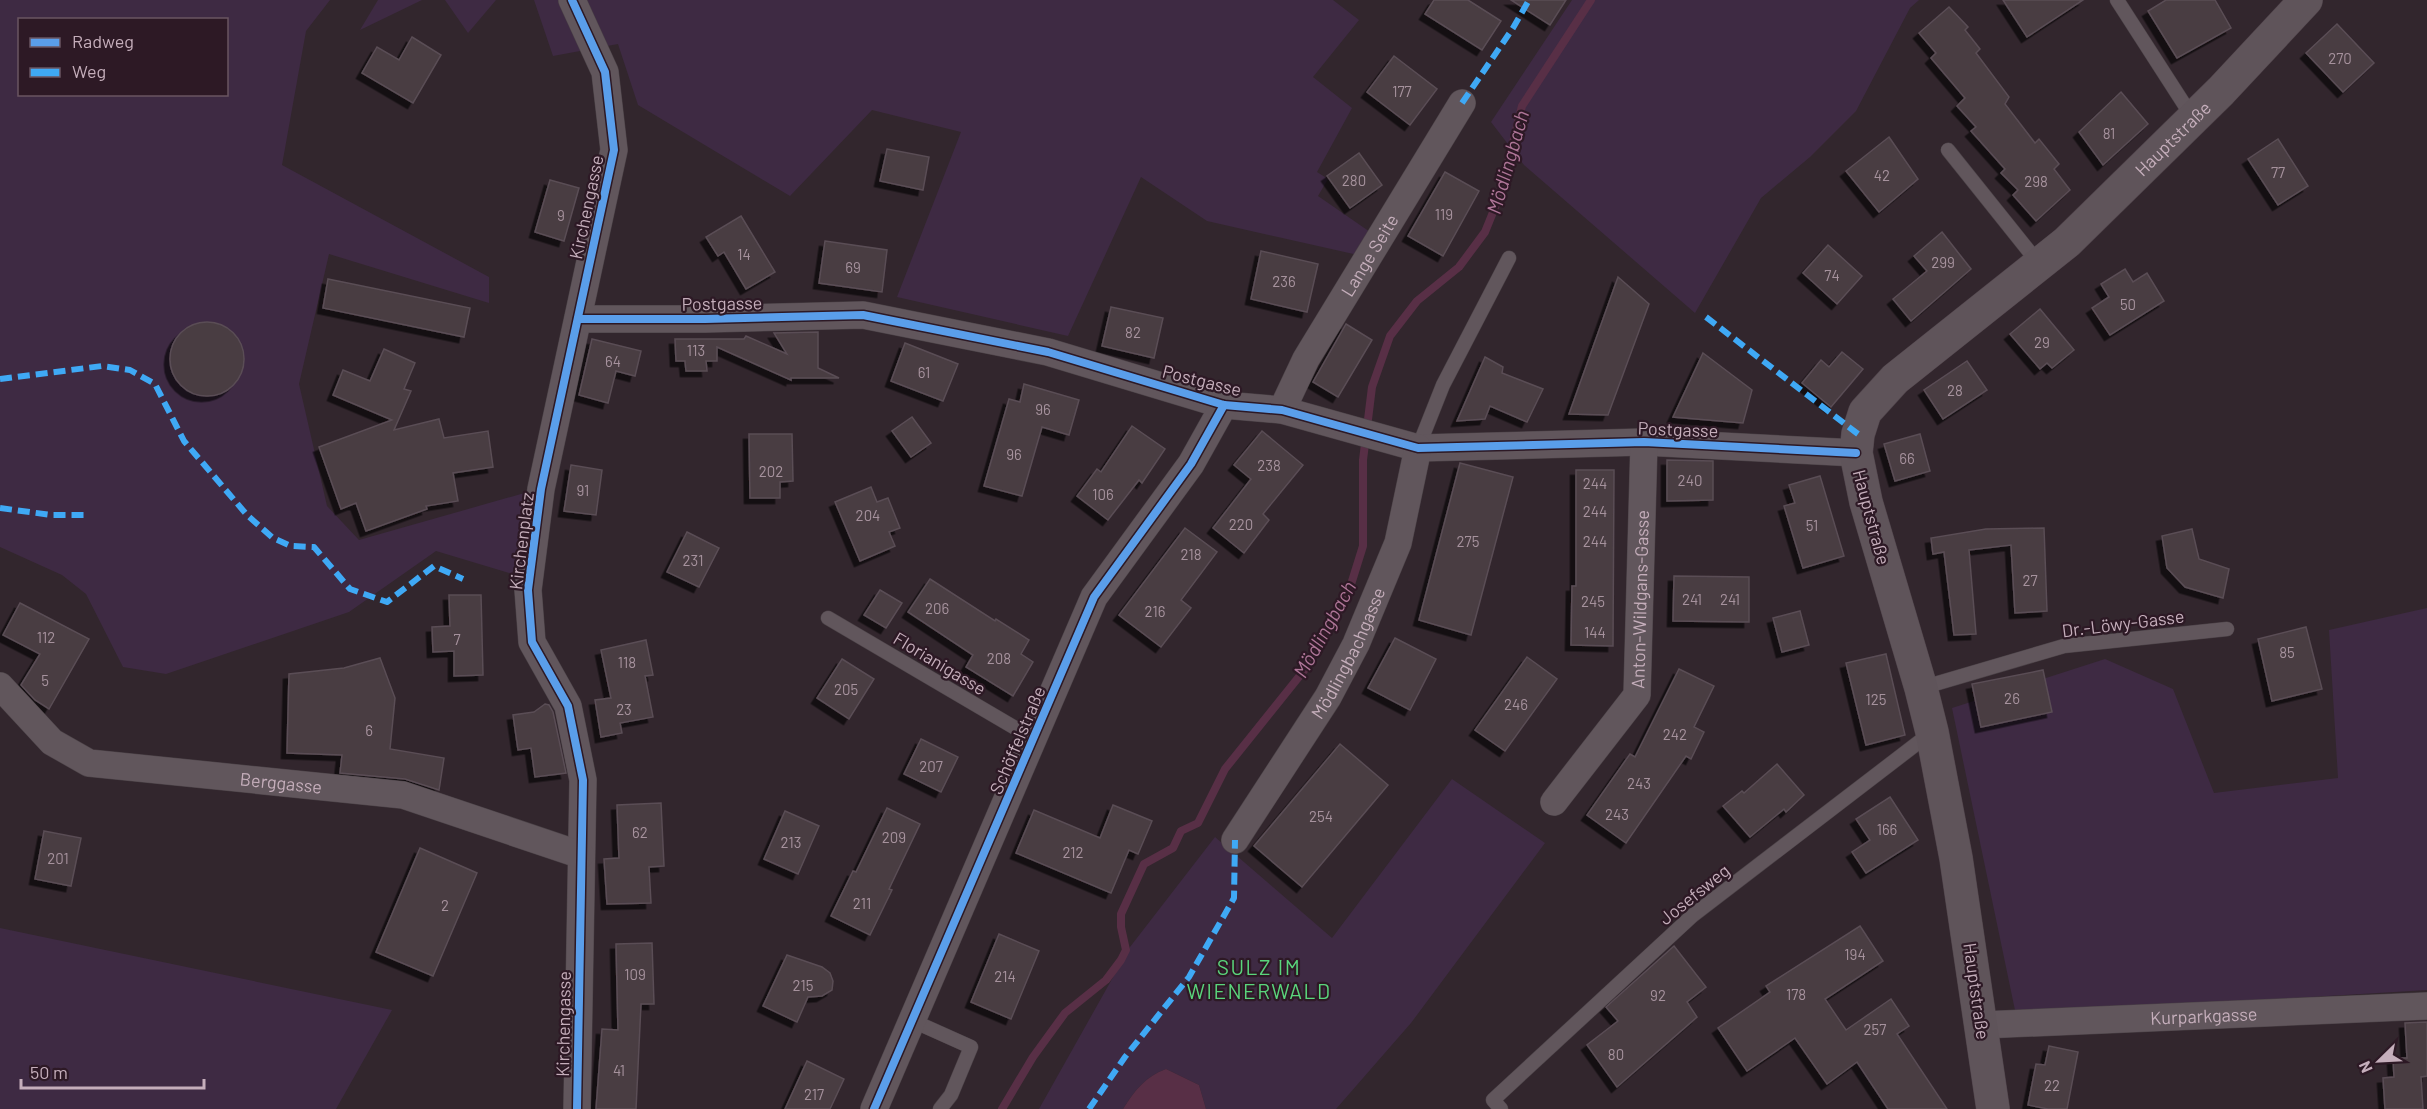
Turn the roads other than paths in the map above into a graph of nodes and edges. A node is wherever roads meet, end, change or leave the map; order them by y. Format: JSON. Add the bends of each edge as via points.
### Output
{"nodes":[{"id":1,"x":572,"y":0,"type":"edge"},
{"id":2,"x":2117,"y":0,"type":"edge"},
{"id":3,"x":2306,"y":0,"type":"edge"},
{"id":4,"x":1462,"y":102,"type":"dead end"},
{"id":5,"x":2193,"y":118,"type":"junction"},
{"id":6,"x":1948,"y":150,"type":"dead end"},
{"id":7,"x":1509,"y":258,"type":"dead end"},
{"id":8,"x":2040,"y":264,"type":"junction"},
{"id":9,"x":578,"y":319,"type":"junction"},
{"id":10,"x":1224,"y":405,"type":"junction"},
{"id":11,"x":1282,"y":410,"type":"junction"},
{"id":12,"x":1644,"y":442,"type":"junction"},
{"id":13,"x":1418,"y":448,"type":"junction"},
{"id":14,"x":1857,"y":453,"type":"junction"},
{"id":15,"x":828,"y":618,"type":"dead end"},
{"id":16,"x":2227,"y":629,"type":"dead end"},
{"id":17,"x":0,"y":687,"type":"edge"},
{"id":18,"x":1921,"y":688,"type":"junction"},
{"id":19,"x":1932,"y":732,"type":"junction"},
{"id":20,"x":1034,"y":739,"type":"junction"},
{"id":21,"x":1554,"y":802,"type":"dead end"},
{"id":22,"x":1235,"y":840,"type":"dead end"},
{"id":23,"x":581,"y":855,"type":"junction"},
{"id":24,"x":580,"y":940,"type":"joint"},
{"id":25,"x":2427,"y":1006,"type":"edge"},
{"id":26,"x":913,"y":1020,"type":"junction"},
{"id":27,"x":1982,"y":1025,"type":"junction"},
{"id":28,"x":1497,"y":1104,"type":"edge"},
{"id":29,"x":577,"y":1109,"type":"edge"},
{"id":30,"x":874,"y":1109,"type":"edge"},
{"id":31,"x":940,"y":1109,"type":"edge"},
{"id":32,"x":1993,"y":1109,"type":"edge"}],
"edges":[{"from":1,"to":9,"type":"street","name":"Kirchengasse","via":[[605,72],[614,150]]},
{"from":2,"to":5,"type":"lane"},
{"from":3,"to":5,"type":"main road","name":"Hauptstraße"},
{"from":4,"to":11,"type":"street","name":"Lange Seite","via":[[1306,359]]},
{"from":5,"to":8,"type":"main road","name":"Hauptstraße"},
{"from":6,"to":8,"type":"lane"},
{"from":7,"to":13,"type":"lane","via":[[1443,385]]},
{"from":8,"to":14,"type":"main road","name":"Hauptstraße","via":[[1894,378],[1865,412]]},
{"from":9,"to":10,"type":"street","name":"Postgasse","via":[[863,315],[1048,352]]},
{"from":9,"to":23,"type":"street","name":"Kirchenplatz","via":[[542,489],[528,590],[531,642],[568,706],[583,780]]},
{"from":10,"to":11,"type":"street","name":"Postgasse"},
{"from":10,"to":20,"type":"street","name":"Schöffelstraße","via":[[1191,464],[1094,597]]},
{"from":11,"to":13,"type":"street","name":"Postgasse"},
{"from":12,"to":13,"type":"street","name":"Postgasse"},
{"from":12,"to":14,"type":"street","name":"Postgasse"},
{"from":12,"to":21,"type":"street","name":"Anton-Wildgans-Gasse","via":[[1637,695]]},
{"from":13,"to":22,"type":"street","name":"Mödlingbachgasse","via":[[1398,543],[1356,644],[1328,697]]},
{"from":14,"to":18,"type":"main road","name":"Hauptstraße","via":[[1866,502]]},
{"from":15,"to":20,"type":"lane","name":"Florianigasse"},
{"from":16,"to":18,"type":"lane","name":"Dr.-Löwy-Gasse","via":[[2064,646]]},
{"from":17,"to":23,"type":"street","name":"Berggasse","via":[[52,742],[89,763],[403,795]]},
{"from":18,"to":19,"type":"main road","name":"Hauptstraße"},
{"from":19,"to":27,"type":"main road","name":"Hauptstraße"},
{"from":19,"to":28,"type":"lane","name":"Josefsweg","via":[[1692,916]]},
{"from":20,"to":26,"type":"street","name":"Schöffelstraße"},
{"from":23,"to":24,"type":"street","name":"Kirchenplatz"},
{"from":24,"to":29,"type":"street","name":"Kirchengasse"},
{"from":25,"to":27,"type":"street","name":"Kurparkgasse"},
{"from":26,"to":30,"type":"street","name":"Schöffelstraße"},
{"from":26,"to":31,"type":"lane","via":[[971,1047],[951,1095]]},
{"from":27,"to":32,"type":"main road","name":"Hauptstraße"}]}
